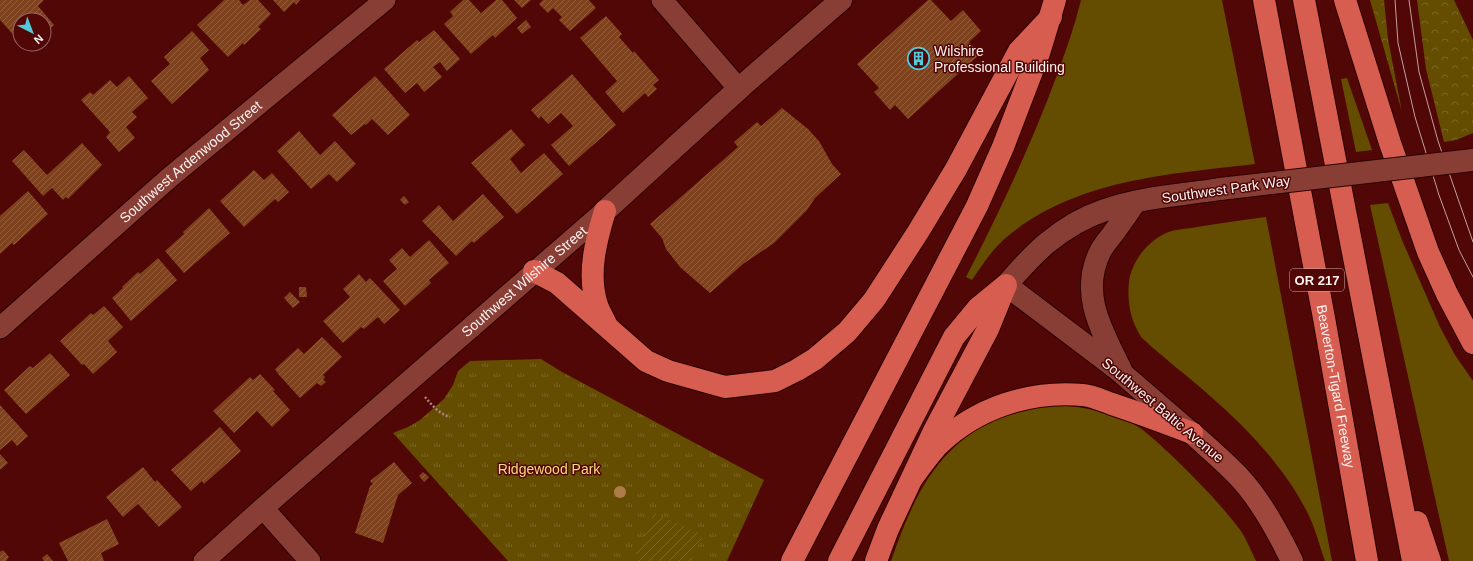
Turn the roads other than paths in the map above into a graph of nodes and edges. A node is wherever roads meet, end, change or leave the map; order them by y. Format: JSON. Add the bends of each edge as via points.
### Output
{"nodes":[{"id":1,"x":385,"y":0,"type":"edge"},
{"id":2,"x":662,"y":0,"type":"edge"},
{"id":3,"x":841,"y":0,"type":"edge"},
{"id":4,"x":1264,"y":0,"type":"edge"},
{"id":5,"x":1304,"y":0,"type":"edge"},
{"id":6,"x":1345,"y":0,"type":"edge"},
{"id":7,"x":1053,"y":9,"type":"edge"},
{"id":8,"x":739,"y":89,"type":"junction"},
{"id":9,"x":1473,"y":160,"type":"edge"},
{"id":10,"x":1135,"y":202,"type":"junction"},
{"id":11,"x":605,"y":211,"type":"junction"},
{"id":12,"x":534,"y":271,"type":"junction"},
{"id":13,"x":1006,"y":285,"type":"junction"},
{"id":14,"x":607,"y":325,"type":"junction"},
{"id":15,"x":0,"y":328,"type":"edge"},
{"id":16,"x":1473,"y":343,"type":"edge"},
{"id":17,"x":1124,"y":376,"type":"junction"},
{"id":18,"x":1192,"y":433,"type":"junction"},
{"id":19,"x":1391,"y":447,"type":"junction"},
{"id":20,"x":913,"y":477,"type":"junction"},
{"id":21,"x":263,"y":508,"type":"junction"},
{"id":22,"x":204,"y":561,"type":"edge"},
{"id":23,"x":310,"y":561,"type":"edge"},
{"id":24,"x":792,"y":561,"type":"edge"},
{"id":25,"x":839,"y":561,"type":"edge"},
{"id":26,"x":876,"y":561,"type":"edge"},
{"id":27,"x":1292,"y":561,"type":"edge"},
{"id":28,"x":1366,"y":561,"type":"edge"},
{"id":29,"x":1412,"y":561,"type":"edge"},
{"id":30,"x":1430,"y":561,"type":"edge"}],
"edges":[{"from":1,"to":15,"type":"street","name":"Southwest Ardenwood Street","via":[[169,178]]},
{"from":2,"to":8,"type":"street"},
{"from":3,"to":8,"type":"street","name":"Southwest Wilshire Street"},
{"from":4,"to":28,"type":"highway","name":"Beaverton-Tigard Freeway","number":"OR 217","via":[[1324,318]]},
{"from":5,"to":19,"type":"highway","number":"OR 217"},
{"from":6,"to":16,"type":"highway","via":[[1428,252]]},
{"from":7,"to":14,"type":"highway","via":[[1019,51],[956,169],[874,300],[847,332],[816,359],[775,381],[725,387],[668,371],[646,361]]},
{"from":7,"to":24,"type":"highway","via":[[1013,121],[977,206]]},
{"from":8,"to":11,"type":"street","name":"Southwest Wilshire Street"},
{"from":9,"to":10,"type":"street","name":"Southwest Park Way","bridge":true,"via":[[1220,189]]},
{"from":10,"to":13,"type":"street","name":"Southwest Park Way","via":[[1082,219],[1034,254]]},
{"from":10,"to":17,"type":"street","via":[[1101,251],[1095,265],[1091,291],[1100,329]]},
{"from":11,"to":12,"type":"street","name":"Southwest Wilshire Street"},
{"from":11,"to":14,"type":"highway","via":[[597,239],[592,284],[597,305]]},
{"from":12,"to":14,"type":"highway","via":[[557,283]]},
{"from":12,"to":21,"type":"street","name":"Southwest Wilshire Street"},
{"from":13,"to":17,"type":"street","name":"Southwest Baltic Avenue"},
{"from":13,"to":20,"type":"highway","via":[[988,329],[934,431]]},
{"from":13,"to":25,"type":"highway","via":[[978,308],[954,336]]},
{"from":17,"to":18,"type":"street","name":"Southwest Baltic Avenue"},
{"from":18,"to":20,"type":"highway","via":[[1084,395],[1038,396],[993,408],[960,427],[937,446]]},
{"from":18,"to":27,"type":"main road","name":"Southwest Baltic Avenue","via":[[1227,464],[1253,494],[1276,527]]},
{"from":19,"to":29,"type":"highway","number":"OR 217"},
{"from":19,"to":30,"type":"highway"},
{"from":20,"to":26,"type":"highway"},
{"from":21,"to":22,"type":"street","name":"Southwest Wilshire Street"},
{"from":21,"to":23,"type":"street"}]}
